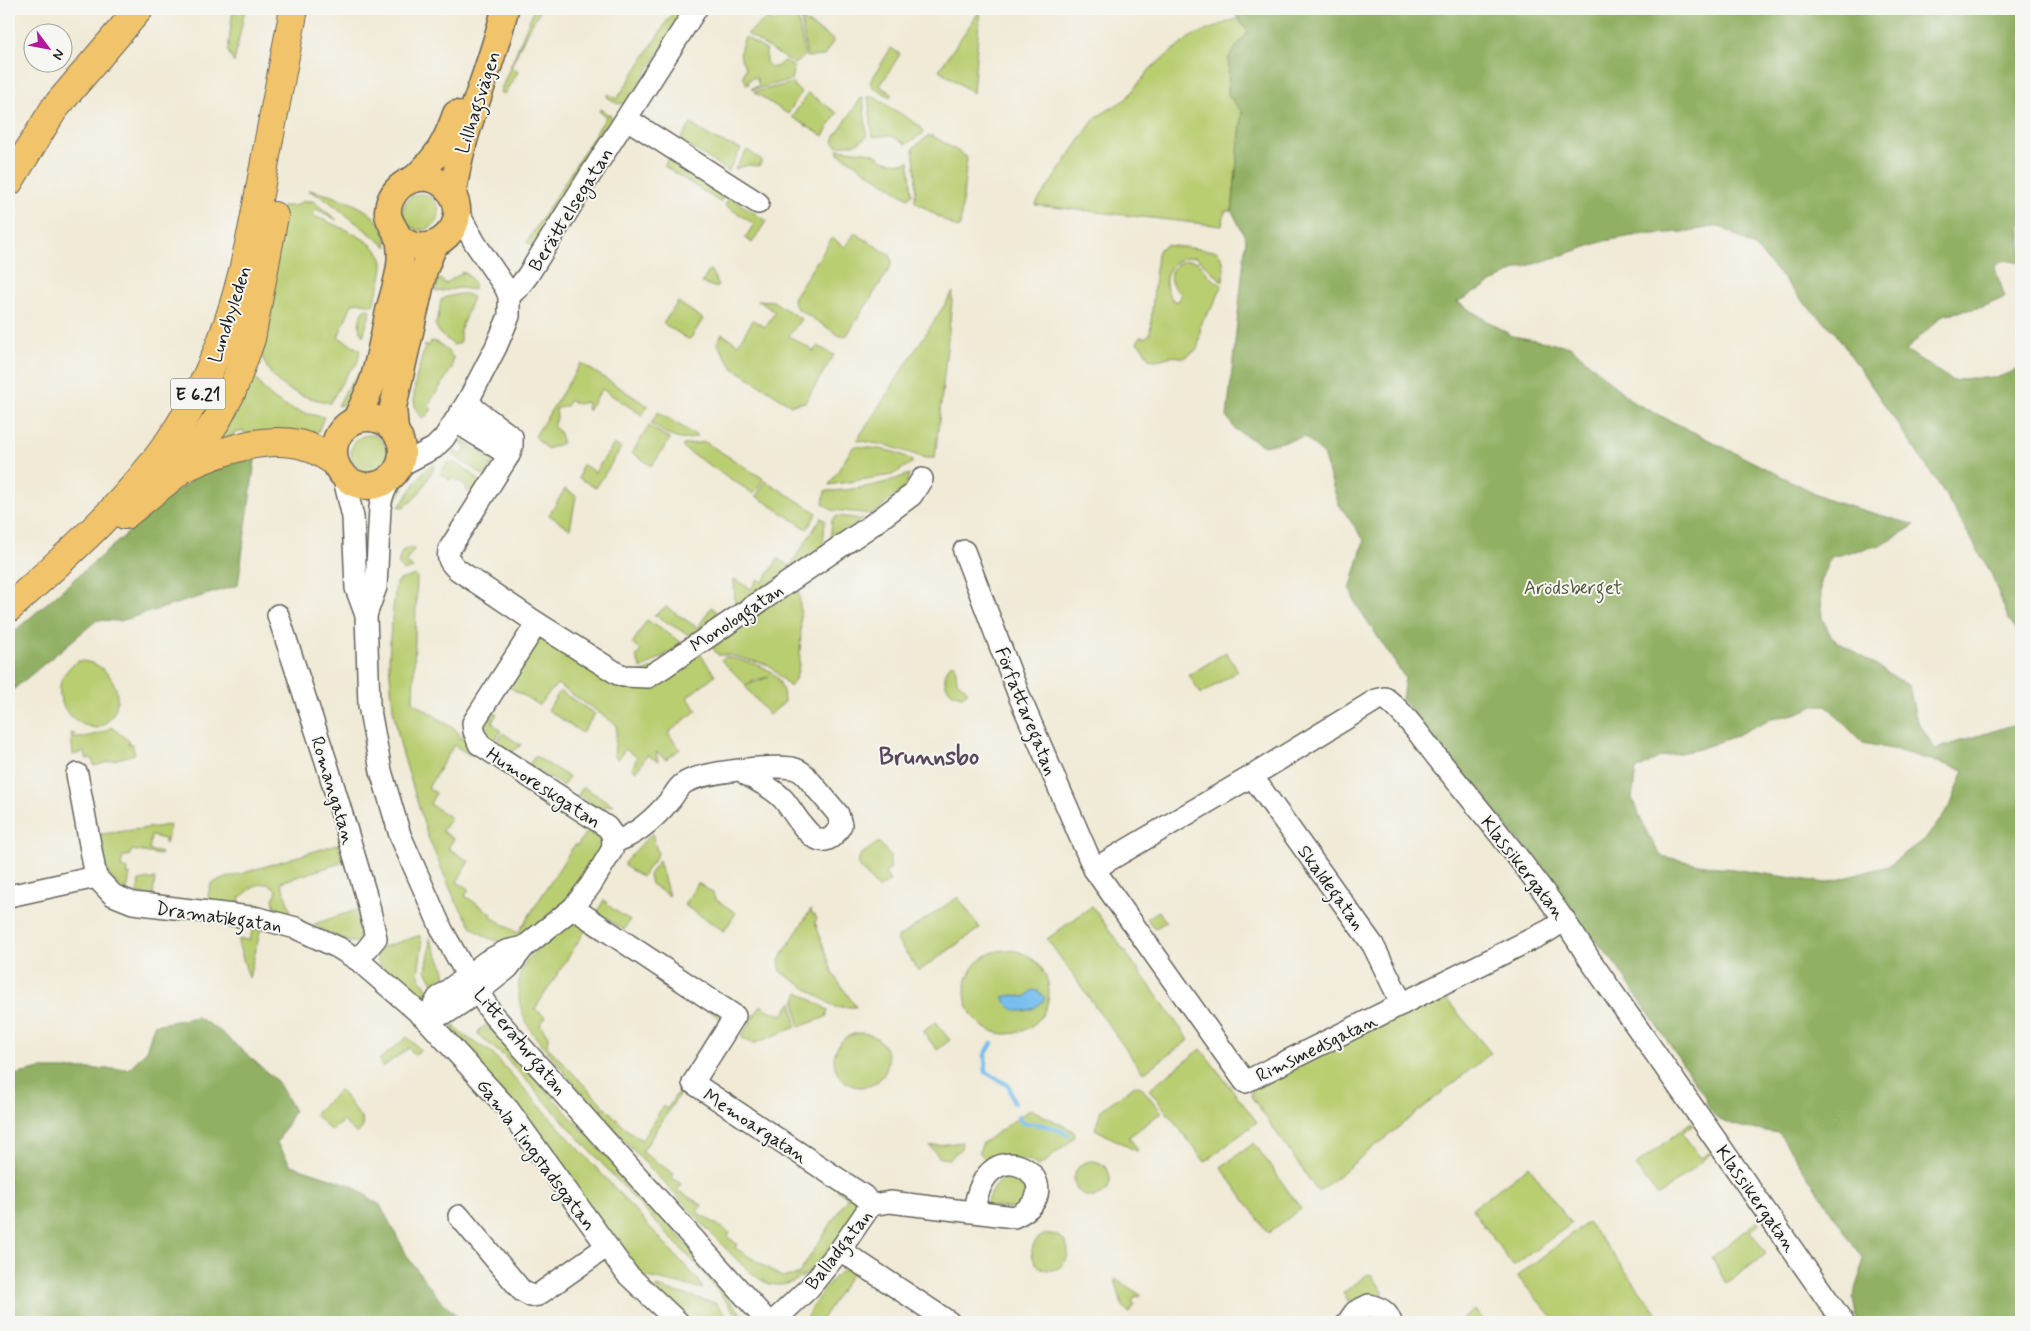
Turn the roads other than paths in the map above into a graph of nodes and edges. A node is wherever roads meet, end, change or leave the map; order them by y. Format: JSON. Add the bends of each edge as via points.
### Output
{"nodes":[{"id":1,"x":140,"y":9,"type":"edge"},
{"id":2,"x":294,"y":9,"type":"edge"},
{"id":3,"x":312,"y":9,"type":"edge"},
{"id":4,"x":500,"y":9,"type":"edge"},
{"id":5,"x":505,"y":9,"type":"edge"},
{"id":6,"x":696,"y":9,"type":"edge"},
{"id":7,"x":627,"y":119,"type":"junction"},
{"id":8,"x":414,"y":179,"type":"junction"},
{"id":9,"x":9,"y":182,"type":"edge"},
{"id":10,"x":455,"y":203,"type":"junction"},
{"id":11,"x":758,"y":203,"type":"dead end"},
{"id":12,"x":397,"y":236,"type":"junction"},
{"id":13,"x":434,"y":245,"type":"junction"},
{"id":14,"x":509,"y":296,"type":"junction"},
{"id":15,"x":468,"y":400,"type":"junction"},
{"id":16,"x":356,"y":419,"type":"junction"},
{"id":17,"x":455,"y":421,"type":"junction"},
{"id":18,"x":395,"y":430,"type":"junction"},
{"id":19,"x":509,"y":455,"type":"junction"},
{"id":20,"x":339,"y":468,"type":"junction"},
{"id":21,"x":182,"y":469,"type":"junction"},
{"id":22,"x":395,"y":472,"type":"junction"},
{"id":23,"x":922,"y":479,"type":"dead end"},
{"id":24,"x":964,"y":551,"type":"dead end"},
{"id":25,"x":66,"y":556,"type":"junction"},
{"id":26,"x":9,"y":608,"type":"edge"},
{"id":27,"x":278,"y":615,"type":"dead end"},
{"id":28,"x":366,"y":615,"type":"junction"},
{"id":29,"x":537,"y":623,"type":"junction"},
{"id":30,"x":746,"y":770,"type":"dead end"},
{"id":31,"x":77,"y":774,"type":"dead end"},
{"id":32,"x":1252,"y":776,"type":"junction"},
{"id":33,"x":613,"y":842,"type":"junction"},
{"id":34,"x":1094,"y":869,"type":"junction"},
{"id":35,"x":96,"y":877,"type":"junction"},
{"id":36,"x":9,"y":896,"type":"edge"},
{"id":37,"x":573,"y":908,"type":"junction"},
{"id":38,"x":1566,"y":920,"type":"junction"},
{"id":39,"x":358,"y":960,"type":"junction"},
{"id":40,"x":472,"y":983,"type":"junction"},
{"id":41,"x":1402,"y":1004,"type":"junction"},
{"id":42,"x":426,"y":1019,"type":"junction"},
{"id":43,"x":871,"y":1205,"type":"junction"},
{"id":44,"x":974,"y":1212,"type":"dead end"},
{"id":45,"x":459,"y":1216,"type":"dead end"},
{"id":46,"x":606,"y":1246,"type":"junction"},
{"id":47,"x":840,"y":1250,"type":"junction"},
{"id":48,"x":1835,"y":1319,"type":"edge"},
{"id":49,"x":678,"y":1322,"type":"edge"},
{"id":50,"x":768,"y":1322,"type":"edge"},
{"id":51,"x":773,"y":1322,"type":"edge"},
{"id":52,"x":949,"y":1322,"type":"edge"},
{"id":53,"x":1348,"y":1322,"type":"edge"},
{"id":54,"x":1391,"y":1322,"type":"edge"}],
"edges":[{"from":1,"to":9,"type":"highway","via":[[54,110]]},
{"from":2,"to":25,"type":"highway","name":"Lundbyleden","number":"E 6.21","via":[[247,258],[217,356],[168,443],[120,502]]},
{"from":3,"to":21,"type":"highway","number":"E 6.21","via":[[251,339],[232,391],[217,420]]},
{"from":4,"to":8,"type":"main road","name":"Lillhagsvägen","via":[[470,73],[438,156]]},
{"from":5,"to":10,"type":"main road","name":"Lillhagsvägen","via":[[455,172]]},
{"from":6,"to":7,"type":"street","name":"Berättelsegatan"},
{"from":7,"to":11,"type":"street"},
{"from":7,"to":14,"type":"street","name":"Berättelsegatan","via":[[528,275]]},
{"from":8,"to":10,"type":"main road","via":[[436,180],[446,186]]},
{"from":8,"to":12,"type":"main road","name":"Lillhagsvägen","via":[[400,187],[389,204],[389,220]]},
{"from":10,"to":13,"type":"main road","name":"Lillhagsvägen","via":[[455,223],[449,234]]},
{"from":10,"to":14,"type":"street"},
{"from":12,"to":13,"type":"main road","via":[[414,246]]},
{"from":12,"to":16,"type":"main road","name":"Lillhagsvägen","via":[[400,266],[372,381]]},
{"from":13,"to":18,"type":"main road","name":"Lillhagsvägen","via":[[424,270],[393,408]]},
{"from":14,"to":15,"type":"street","via":[[509,316]]},
{"from":15,"to":17,"type":"street"},
{"from":15,"to":19,"type":"street","via":[[476,410],[512,437]]},
{"from":16,"to":18,"type":"main road","via":[[377,419]]},
{"from":16,"to":20,"type":"main road","name":"Lillhagsvägen","via":[[337,437],[333,451]]},
{"from":17,"to":19,"type":"street"},
{"from":17,"to":22,"type":"street","via":[[434,448]]},
{"from":18,"to":22,"type":"main road","name":"Lillhagsvägen","via":[[402,448]]},
{"from":19,"to":29,"type":"street","via":[[447,555],[458,570]]},
{"from":20,"to":21,"type":"highway","number":"E 6.21","via":[[301,444],[286,442],[250,445],[216,454]]},
{"from":20,"to":22,"type":"main road","via":[[355,484],[365,486],[380,484]]},
{"from":20,"to":28,"type":"street","name":"Litteraturgatan","via":[[353,517],[356,588]]},
{"from":21,"to":25,"type":"highway","number":"E 6.21","via":[[84,548]]},
{"from":22,"to":28,"type":"street","name":"Litteraturgatan","via":[[382,497],[376,587]]},
{"from":23,"to":29,"type":"street","name":"Monologgatan","via":[[912,495],[869,527],[648,677],[618,674]]},
{"from":24,"to":34,"type":"street","name":"Författaregatan","via":[[1020,698]]},
{"from":25,"to":26,"type":"highway","name":"Lundbyleden","number":"E 6.21"},
{"from":27,"to":39,"type":"street","name":"Romangatan","via":[[368,902],[376,938]]},
{"from":28,"to":40,"type":"street","name":"Litteraturgatan","via":[[369,705],[381,771],[400,835],[442,930]]},
{"from":29,"to":33,"type":"street","name":"Humoreskgatan","via":[[473,723],[476,737],[479,744],[607,827]]},
{"from":30,"to":33,"type":"street","via":[[693,778],[681,785],[650,821],[634,834]]},
{"from":31,"to":35,"type":"street"},
{"from":32,"to":34,"type":"street","name":"Klassikergatan"},
{"from":32,"to":38,"type":"street","name":"Klassikergatan","via":[[1376,700],[1385,698],[1474,803]]},
{"from":32,"to":41,"type":"street","name":"Skaldegatan","via":[[1373,945]]},
{"from":33,"to":37,"type":"street","via":[[606,860]]},
{"from":34,"to":41,"type":"street","name":"Rimsmedsgatan","via":[[1245,1082]]},
{"from":35,"to":36,"type":"street"},
{"from":35,"to":39,"type":"street","name":"Dramatikgatan","via":[[113,895],[133,903],[250,917],[296,928]]},
{"from":37,"to":40,"type":"street","via":[[524,947],[508,968]]},
{"from":37,"to":43,"type":"street","name":"Memoargatan","via":[[735,1016],[693,1083],[864,1196]]},
{"from":38,"to":41,"type":"street","name":"Rimsmedsgatan"},
{"from":38,"to":48,"type":"street","name":"Klassikergatan"},
{"from":39,"to":42,"type":"street","name":"Dramatikgatan"},
{"from":40,"to":42,"type":"street","via":[[448,1012]]},
{"from":40,"to":50,"type":"street","name":"Litteraturgatan","via":[[493,1015]]},
{"from":42,"to":46,"type":"street","name":"Gamla Tingstadsgatan","via":[[508,1109]]},
{"from":43,"to":44,"type":"street","name":"Balladgatan","via":[[890,1202]]},
{"from":43,"to":47,"type":"street","name":"Balladgatan"},
{"from":45,"to":46,"type":"street","name":"Gamla Tingstadsgatan","via":[[522,1290],[531,1296],[538,1295]]},
{"from":46,"to":49,"type":"street","name":"Gamla Tingstadsgatan","via":[[627,1274]]},
{"from":47,"to":51,"type":"street","name":"Balladgatan","via":[[809,1288]]},
{"from":47,"to":52,"type":"street"},
{"from":53,"to":54,"type":"street","via":[[1355,1312],[1369,1305],[1383,1309]]}]}
